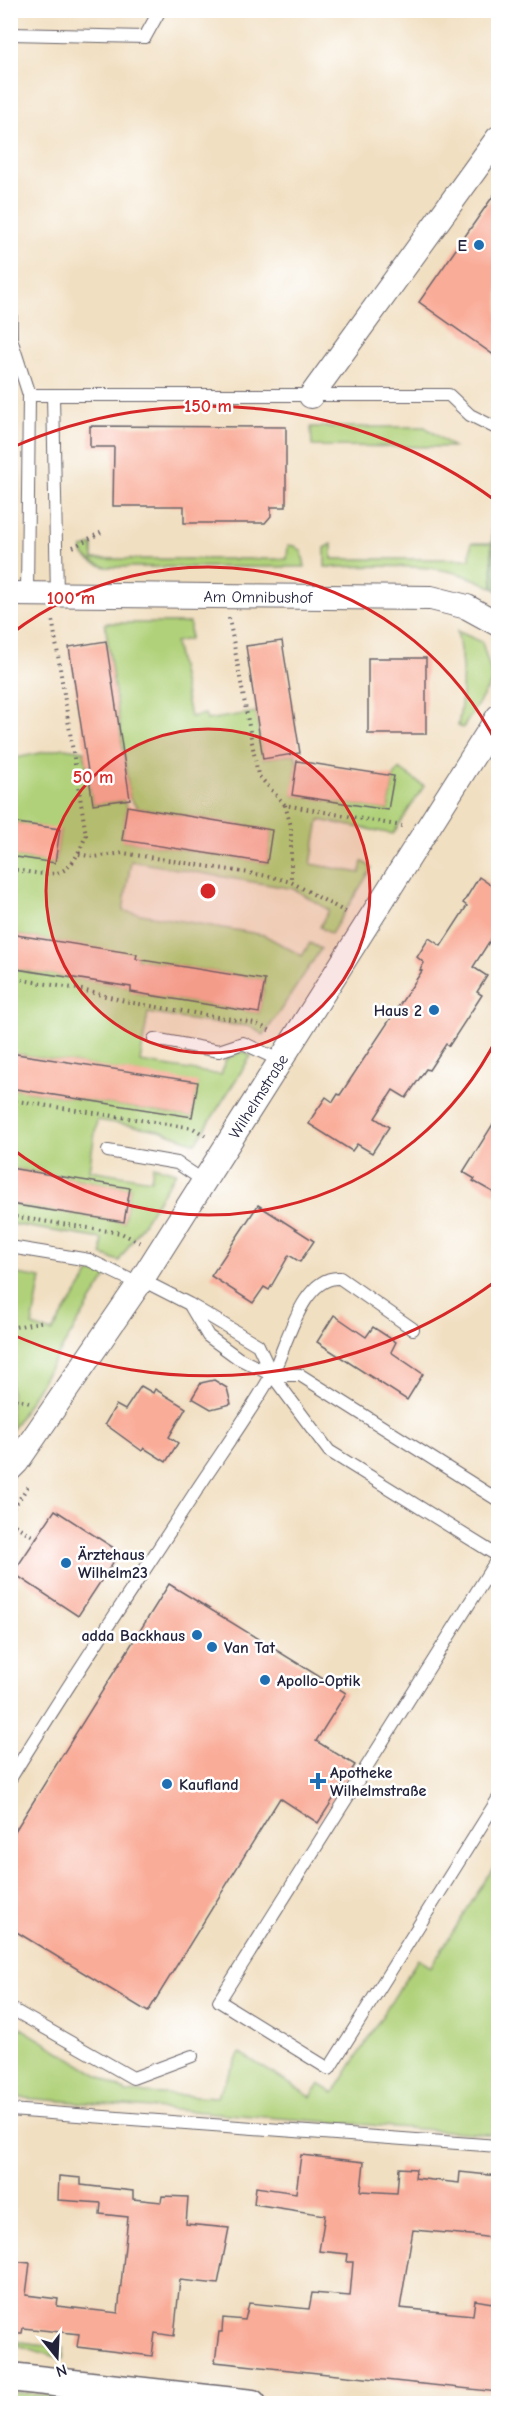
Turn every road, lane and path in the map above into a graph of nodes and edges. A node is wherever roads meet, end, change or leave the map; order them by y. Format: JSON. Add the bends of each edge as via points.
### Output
{"nodes":[{"id":1,"x":160,"y":10,"type":"edge"},
{"id":2,"x":10,"y":34,"type":"edge"},
{"id":3,"x":498,"y":138,"type":"edge"},
{"id":4,"x":10,"y":242,"type":"edge"},
{"id":5,"x":29,"y":395,"type":"junction"},
{"id":6,"x":53,"y":395,"type":"junction"},
{"id":7,"x":311,"y":396,"type":"junction"},
{"id":8,"x":498,"y":429,"type":"edge"},
{"id":9,"x":102,"y":532,"type":"dead end"},
{"id":10,"x":73,"y":547,"type":"dead end"},
{"id":11,"x":19,"y":595,"type":"edge"},
{"id":12,"x":55,"y":606,"type":"junction"},
{"id":13,"x":229,"y":617,"type":"dead end"},
{"id":14,"x":498,"y":624,"type":"edge"},
{"id":15,"x":498,"y":717,"type":"edge"},
{"id":16,"x":285,"y":805,"type":"junction"},
{"id":17,"x":409,"y":827,"type":"dead end"},
{"id":18,"x":79,"y":854,"type":"junction"},
{"id":19,"x":10,"y":869,"type":"edge"},
{"id":20,"x":291,"y":882,"type":"junction"},
{"id":21,"x":352,"y":916,"type":"dead end"},
{"id":22,"x":10,"y":978,"type":"edge"},
{"id":23,"x":276,"y":1034,"type":"dead end"},
{"id":24,"x":154,"y":1040,"type":"dead end"},
{"id":25,"x":281,"y":1061,"type":"junction"},
{"id":26,"x":10,"y":1100,"type":"edge"},
{"id":27,"x":209,"y":1138,"type":"dead end"},
{"id":28,"x":108,"y":1151,"type":"dead end"},
{"id":29,"x":204,"y":1181,"type":"junction"},
{"id":30,"x":10,"y":1216,"type":"edge"},
{"id":31,"x":141,"y":1243,"type":"dead end"},
{"id":32,"x":10,"y":1247,"type":"edge"},
{"id":33,"x":140,"y":1282,"type":"junction"},
{"id":34,"x":189,"y":1304,"type":"junction"},
{"id":35,"x":45,"y":1322,"type":"dead end"},
{"id":36,"x":10,"y":1328,"type":"edge"},
{"id":37,"x":413,"y":1329,"type":"dead end"},
{"id":38,"x":272,"y":1375,"type":"junction"},
{"id":39,"x":10,"y":1398,"type":"edge"},
{"id":40,"x":35,"y":1404,"type":"dead end"},
{"id":41,"x":10,"y":1468,"type":"edge"},
{"id":42,"x":498,"y":1500,"type":"edge"},
{"id":43,"x":10,"y":1522,"type":"edge"},
{"id":44,"x":36,"y":1538,"type":"dead end"},
{"id":45,"x":498,"y":1557,"type":"edge"},
{"id":46,"x":10,"y":1779,"type":"edge"},
{"id":47,"x":498,"y":1799,"type":"edge"},
{"id":48,"x":10,"y":2008,"type":"edge"},
{"id":49,"x":192,"y":2056,"type":"dead end"},
{"id":50,"x":10,"y":2110,"type":"edge"},
{"id":51,"x":498,"y":2146,"type":"edge"},
{"id":52,"x":10,"y":2377,"type":"edge"},
{"id":53,"x":167,"y":2399,"type":"edge"},
{"id":54,"x":252,"y":2403,"type":"edge"}],
"edges":[{"from":1,"to":2,"type":"lane","via":[[145,37]]},
{"from":3,"to":7,"type":"street"},
{"from":4,"to":5,"type":"lane","via":[[11,339]]},
{"from":5,"to":6,"type":"lane"},
{"from":5,"to":11,"type":"lane"},
{"from":6,"to":7,"type":"lane"},
{"from":6,"to":12,"type":"lane"},
{"from":7,"to":8,"type":"lane","via":[[449,395],[470,415]]},
{"from":9,"to":10,"type":"path"},
{"from":11,"to":12,"type":"street","name":"Am Omnibushof"},
{"from":12,"to":14,"type":"street","name":"Am Omnibushof","via":[[431,598],[467,608]]},
{"from":12,"to":18,"type":"path","via":[[86,832]]},
{"from":13,"to":16,"type":"path","via":[[258,775]]},
{"from":15,"to":25,"type":"street","name":"Wilhelmstraße"},
{"from":16,"to":17,"type":"path"},
{"from":16,"to":20,"type":"path","via":[[291,826]]},
{"from":18,"to":19,"type":"path","via":[[66,871],[50,875]]},
{"from":18,"to":20,"type":"path","via":[[123,854]]},
{"from":20,"to":21,"type":"path"},
{"from":22,"to":23,"type":"path","via":[[255,1023]]},
{"from":24,"to":25,"type":"lane","via":[[219,1051],[243,1043]]},
{"from":25,"to":29,"type":"street","name":"Wilhelmstraße"},
{"from":26,"to":27,"type":"path","via":[[193,1128]]},
{"from":28,"to":29,"type":"lane","via":[[177,1163]]},
{"from":29,"to":33,"type":"street","name":"Wilhelmstraße"},
{"from":30,"to":31,"type":"path","via":[[121,1233]]},
{"from":32,"to":33,"type":"lane","via":[[89,1260]]},
{"from":33,"to":34,"type":"lane"},
{"from":33,"to":41,"type":"street","name":"Wilhelmstraße","via":[[18,1462]]},
{"from":34,"to":38,"type":"lane","via":[[208,1336],[238,1358]]},
{"from":34,"to":38,"type":"lane","via":[[258,1345]]},
{"from":35,"to":36,"type":"path"},
{"from":37,"to":38,"type":"lane","via":[[340,1278],[330,1277],[322,1281],[299,1310]]},
{"from":38,"to":42,"type":"lane","via":[[300,1376]]},
{"from":38,"to":45,"type":"lane","via":[[329,1451]]},
{"from":38,"to":46,"type":"lane"},
{"from":39,"to":40,"type":"path"},
{"from":43,"to":44,"type":"path"},
{"from":45,"to":47,"type":"lane","via":[[219,2001],[329,2069]]},
{"from":48,"to":49,"type":"lane","via":[[133,2078]]},
{"from":50,"to":51,"type":"lane"},
{"from":52,"to":53,"type":"street"},
{"from":53,"to":54,"type":"street"}]}
